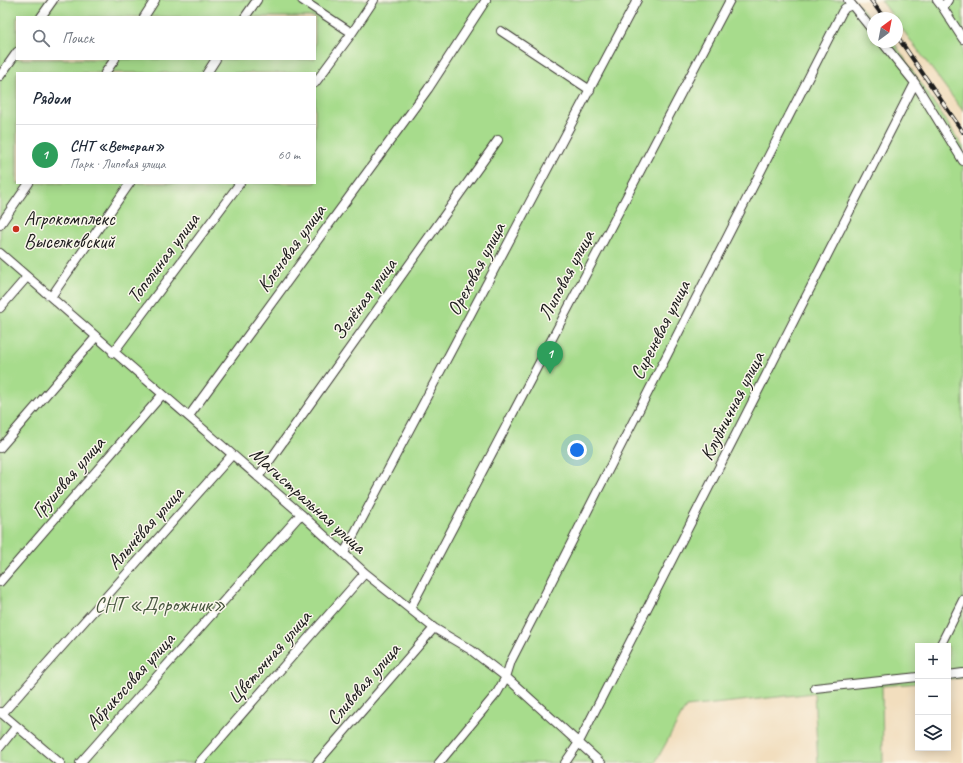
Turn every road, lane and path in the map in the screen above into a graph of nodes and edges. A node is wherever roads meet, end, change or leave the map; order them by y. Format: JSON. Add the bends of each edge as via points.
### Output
{"nodes":[{"id":1,"x":52,"y":0,"type":"edge"},
{"id":2,"x":155,"y":0,"type":"edge"},
{"id":3,"x":257,"y":0,"type":"edge"},
{"id":4,"x":302,"y":0,"type":"edge"},
{"id":5,"x":374,"y":0,"type":"edge"},
{"id":6,"x":486,"y":0,"type":"edge"},
{"id":7,"x":637,"y":0,"type":"edge"},
{"id":8,"x":730,"y":0,"type":"edge"},
{"id":9,"x":937,"y":0,"type":"edge"},
{"id":10,"x":948,"y":0,"type":"edge"},
{"id":11,"x":850,"y":2,"type":"edge"},
{"id":12,"x":943,"y":8,"type":"junction"},
{"id":13,"x":42,"y":16,"type":"edge"},
{"id":14,"x":145,"y":16,"type":"edge"},
{"id":15,"x":247,"y":16,"type":"edge"},
{"id":16,"x":867,"y":23,"type":"edge"},
{"id":17,"x":501,"y":32,"type":"dead end"},
{"id":18,"x":352,"y":33,"type":"junction"},
{"id":19,"x":963,"y":39,"type":"edge"},
{"id":20,"x":887,"y":48,"type":"edge"},
{"id":21,"x":16,"y":53,"type":"edge"},
{"id":22,"x":114,"y":60,"type":"edge"},
{"id":23,"x":215,"y":60,"type":"edge"},
{"id":24,"x":106,"y":72,"type":"edge"},
{"id":25,"x":208,"y":72,"type":"edge"},
{"id":26,"x":0,"y":76,"type":"edge"},
{"id":27,"x":316,"y":82,"type":"edge"},
{"id":28,"x":916,"y":83,"type":"junction"},
{"id":29,"x":590,"y":90,"type":"junction"},
{"id":30,"x":498,"y":140,"type":"dead end"},
{"id":31,"x":963,"y":161,"type":"edge"},
{"id":32,"x":28,"y":184,"type":"edge"},
{"id":33,"x":129,"y":184,"type":"edge"},
{"id":34,"x":239,"y":184,"type":"edge"},
{"id":35,"x":0,"y":225,"type":"edge"},
{"id":36,"x":0,"y":253,"type":"edge"},
{"id":37,"x":27,"y":277,"type":"junction"},
{"id":38,"x":52,"y":297,"type":"junction"},
{"id":39,"x":0,"y":308,"type":"edge"},
{"id":40,"x":96,"y":337,"type":"junction"},
{"id":41,"x":113,"y":352,"type":"junction"},
{"id":42,"x":162,"y":394,"type":"junction"},
{"id":43,"x":189,"y":416,"type":"junction"},
{"id":44,"x":0,"y":448,"type":"edge"},
{"id":45,"x":232,"y":455,"type":"junction"},
{"id":46,"x":258,"y":478,"type":"junction"},
{"id":47,"x":301,"y":514,"type":"junction"},
{"id":48,"x":344,"y":553,"type":"junction"},
{"id":49,"x":365,"y":573,"type":"junction"},
{"id":50,"x":0,"y":582,"type":"edge"},
{"id":51,"x":963,"y":600,"type":"edge"},
{"id":52,"x":410,"y":609,"type":"junction"},
{"id":53,"x":434,"y":628,"type":"junction"},
{"id":54,"x":942,"y":643,"type":"edge"},
{"id":55,"x":963,"y":673,"type":"edge"},
{"id":56,"x":951,"y":675,"type":"edge"},
{"id":57,"x":506,"y":677,"type":"junction"},
{"id":58,"x":915,"y":677,"type":"edge"},
{"id":59,"x":815,"y":688,"type":"dead end"},
{"id":60,"x":1,"y":713,"type":"edge"},
{"id":61,"x":16,"y":727,"type":"junction"},
{"id":62,"x":578,"y":744,"type":"junction"},
{"id":63,"x":0,"y":747,"type":"edge"},
{"id":64,"x":60,"y":763,"type":"edge"},
{"id":65,"x":80,"y":763,"type":"edge"},
{"id":66,"x":199,"y":763,"type":"edge"},
{"id":67,"x":317,"y":763,"type":"edge"},
{"id":68,"x":439,"y":763,"type":"edge"},
{"id":69,"x":564,"y":763,"type":"edge"},
{"id":70,"x":601,"y":763,"type":"edge"}],
"edges":[{"from":1,"to":13,"type":"street"},
{"from":2,"to":14,"type":"street"},
{"from":3,"to":15,"type":"street"},
{"from":4,"to":18,"type":"street"},
{"from":5,"to":18,"type":"street"},
{"from":6,"to":43,"type":"street","name":"Кленовая улица","via":[[428,89]]},
{"from":7,"to":29,"type":"street","name":"Ореховая улица"},
{"from":8,"to":52,"type":"street","name":"Липовая улица"},
{"from":9,"to":12,"type":"street"},
{"from":10,"to":12,"type":"street"},
{"from":11,"to":16,"type":"street"},
{"from":11,"to":57,"type":"street","name":"Сиреневая улица","via":[[838,19],[511,661]]},
{"from":12,"to":19,"type":"street"},
{"from":17,"to":29,"type":"street"},
{"from":18,"to":27,"type":"street"},
{"from":20,"to":28,"type":"street"},
{"from":21,"to":26,"type":"street"},
{"from":22,"to":24,"type":"street"},
{"from":23,"to":25,"type":"street"},
{"from":28,"to":31,"type":"street"},
{"from":28,"to":62,"type":"street","name":"Клубничная улица"},
{"from":29,"to":48,"type":"street","name":"Ореховая улица"},
{"from":30,"to":46,"type":"street","name":"Зелёная улица"},
{"from":32,"to":35,"type":"street"},
{"from":33,"to":38,"type":"street"},
{"from":34,"to":41,"type":"street","name":"Тополиная улица"},
{"from":36,"to":37,"type":"street","name":"Магистральная улица"},
{"from":37,"to":38,"type":"street","name":"Магистральная улица"},
{"from":37,"to":39,"type":"street"},
{"from":38,"to":40,"type":"street","name":"Магистральная улица"},
{"from":40,"to":41,"type":"street","name":"Магистральная улица"},
{"from":40,"to":44,"type":"street"},
{"from":41,"to":42,"type":"street","name":"Магистральная улица"},
{"from":42,"to":43,"type":"street","name":"Магистральная улица"},
{"from":42,"to":50,"type":"street","name":"Грушевая улица"},
{"from":43,"to":45,"type":"street","name":"Магистральная улица"},
{"from":45,"to":46,"type":"street","name":"Магистральная улица"},
{"from":45,"to":60,"type":"street","name":"Алычёвая улица"},
{"from":46,"to":47,"type":"street","name":"Магистральная улица"},
{"from":47,"to":48,"type":"street","name":"Магистральная улица"},
{"from":47,"to":65,"type":"street","name":"Абрикосовая улица"},
{"from":48,"to":49,"type":"street","name":"Магистральная улица"},
{"from":49,"to":52,"type":"street","name":"Магистральная улица"},
{"from":49,"to":66,"type":"street","name":"Цветочная улица"},
{"from":51,"to":54,"type":"street"},
{"from":52,"to":53,"type":"street","name":"Магистральная улица"},
{"from":53,"to":57,"type":"street","name":"Магистральная улица","via":[[471,650]]},
{"from":53,"to":67,"type":"street","name":"Сливовая улица"},
{"from":55,"to":56,"type":"street"},
{"from":57,"to":62,"type":"street","name":"Магистральная улица"},
{"from":57,"to":68,"type":"street","name":"Сиреневая улица","via":[[497,693]]},
{"from":58,"to":59,"type":"street"},
{"from":60,"to":61,"type":"street"},
{"from":61,"to":63,"type":"street"},
{"from":61,"to":64,"type":"street"},
{"from":62,"to":69,"type":"street","name":"Клубничная улица"},
{"from":62,"to":70,"type":"street","name":"Магистральная улица"}]}
